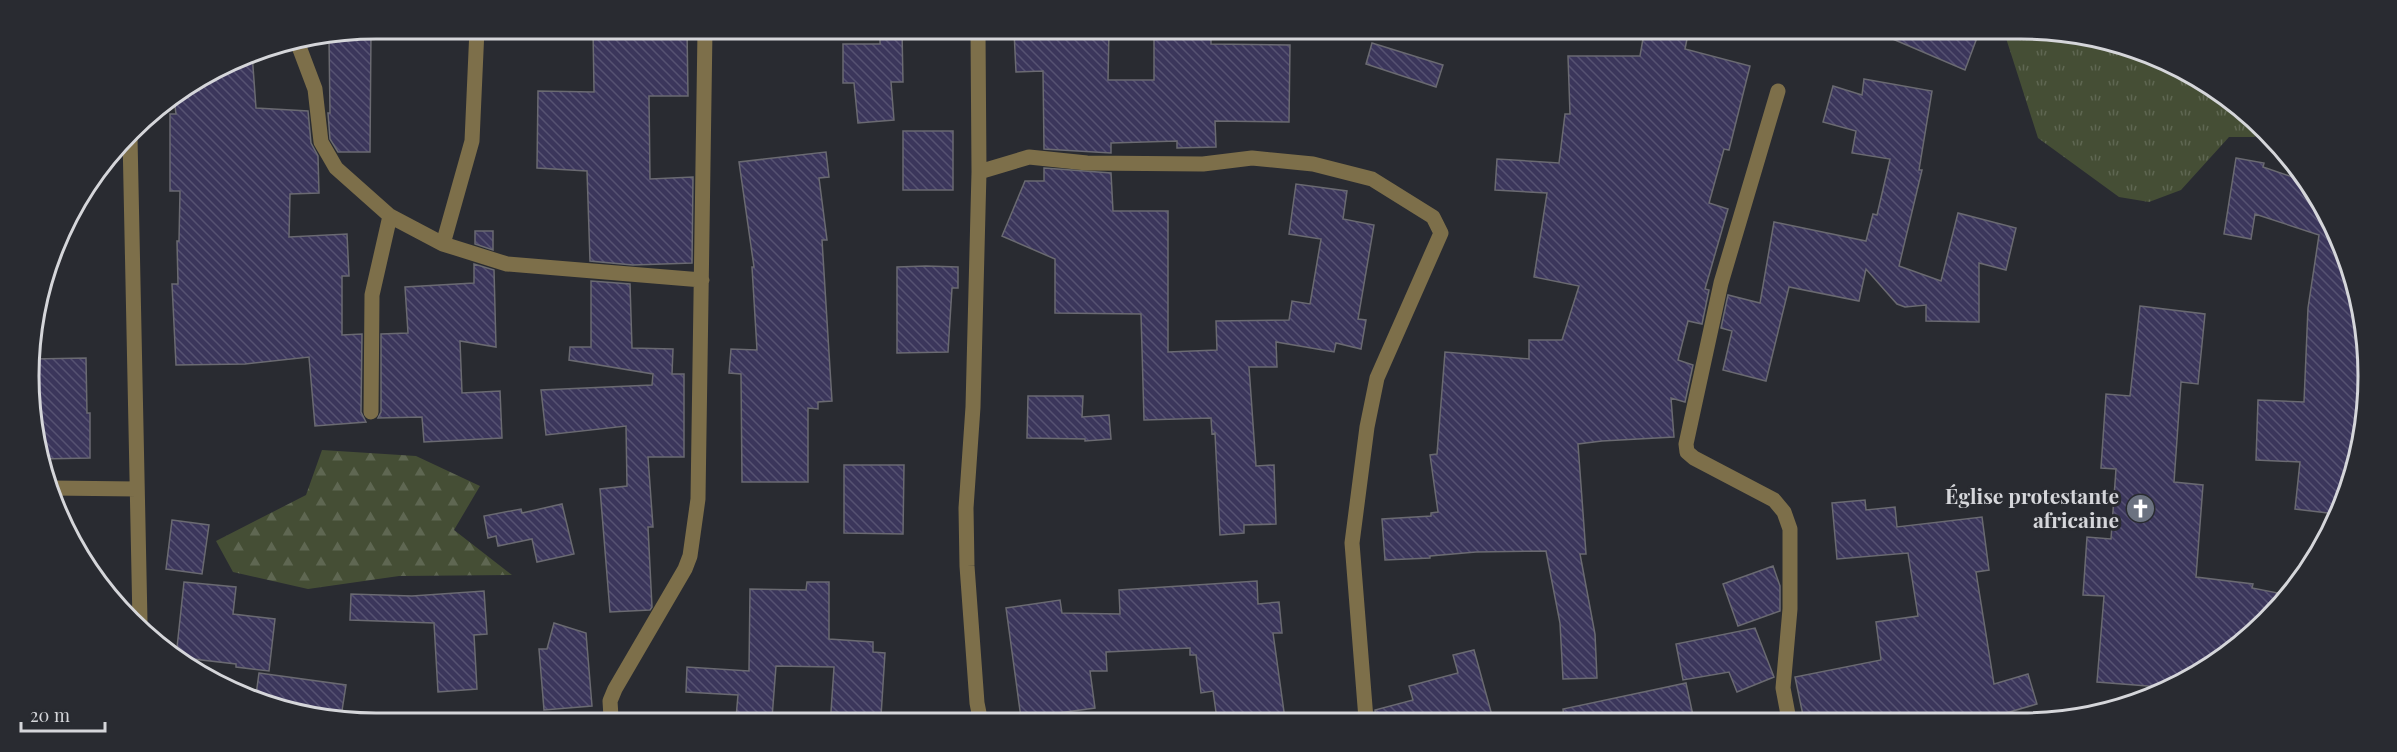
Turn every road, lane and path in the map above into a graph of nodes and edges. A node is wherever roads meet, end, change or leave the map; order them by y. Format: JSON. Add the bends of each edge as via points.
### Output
{"nodes":[{"id":1,"x":477,"y":39,"type":"edge"},
{"id":2,"x":705,"y":39,"type":"edge"},
{"id":3,"x":978,"y":39,"type":"edge"},
{"id":4,"x":299,"y":48,"type":"edge"},
{"id":5,"x":1778,"y":91,"type":"dead end"},
{"id":6,"x":130,"y":146,"type":"edge"},
{"id":7,"x":979,"y":172,"type":"junction"},
{"id":8,"x":390,"y":216,"type":"junction"},
{"id":9,"x":443,"y":244,"type":"junction"},
{"id":10,"x":702,"y":280,"type":"junction"},
{"id":11,"x":371,"y":412,"type":"dead end"},
{"id":12,"x":59,"y":488,"type":"edge"},
{"id":13,"x":137,"y":489,"type":"junction"},
{"id":14,"x":140,"y":616,"type":"edge"},
{"id":15,"x":611,"y":713,"type":"edge"},
{"id":16,"x":979,"y":713,"type":"edge"},
{"id":17,"x":1365,"y":713,"type":"edge"},
{"id":18,"x":1788,"y":713,"type":"edge"}],
"edges":[{"from":1,"to":9,"type":"street","via":[[472,141]]},
{"from":2,"to":10,"type":"street"},
{"from":3,"to":7,"type":"street"},
{"from":4,"to":8,"type":"street","via":[[315,89],[321,142],[336,168]]},
{"from":5,"to":18,"type":"street","via":[[1721,283],[1686,444],[1687,452],[1694,458],[1774,500],[1784,512],[1790,529],[1790,609],[1783,688]]},
{"from":6,"to":13,"type":"street"},
{"from":7,"to":16,"type":"street","via":[[966,508]]},
{"from":7,"to":17,"type":"street","via":[[1029,157],[1087,163],[1203,164],[1252,158],[1313,164],[1372,179],[1438,224],[1441,233],[1377,378],[1367,428],[1352,543]]},
{"from":8,"to":9,"type":"street"},
{"from":8,"to":11,"type":"street","via":[[372,295]]},
{"from":9,"to":10,"type":"street","via":[[507,264]]},
{"from":10,"to":15,"type":"street","via":[[698,499],[690,556],[615,689]]},
{"from":12,"to":13,"type":"street"},
{"from":13,"to":14,"type":"street"}]}
